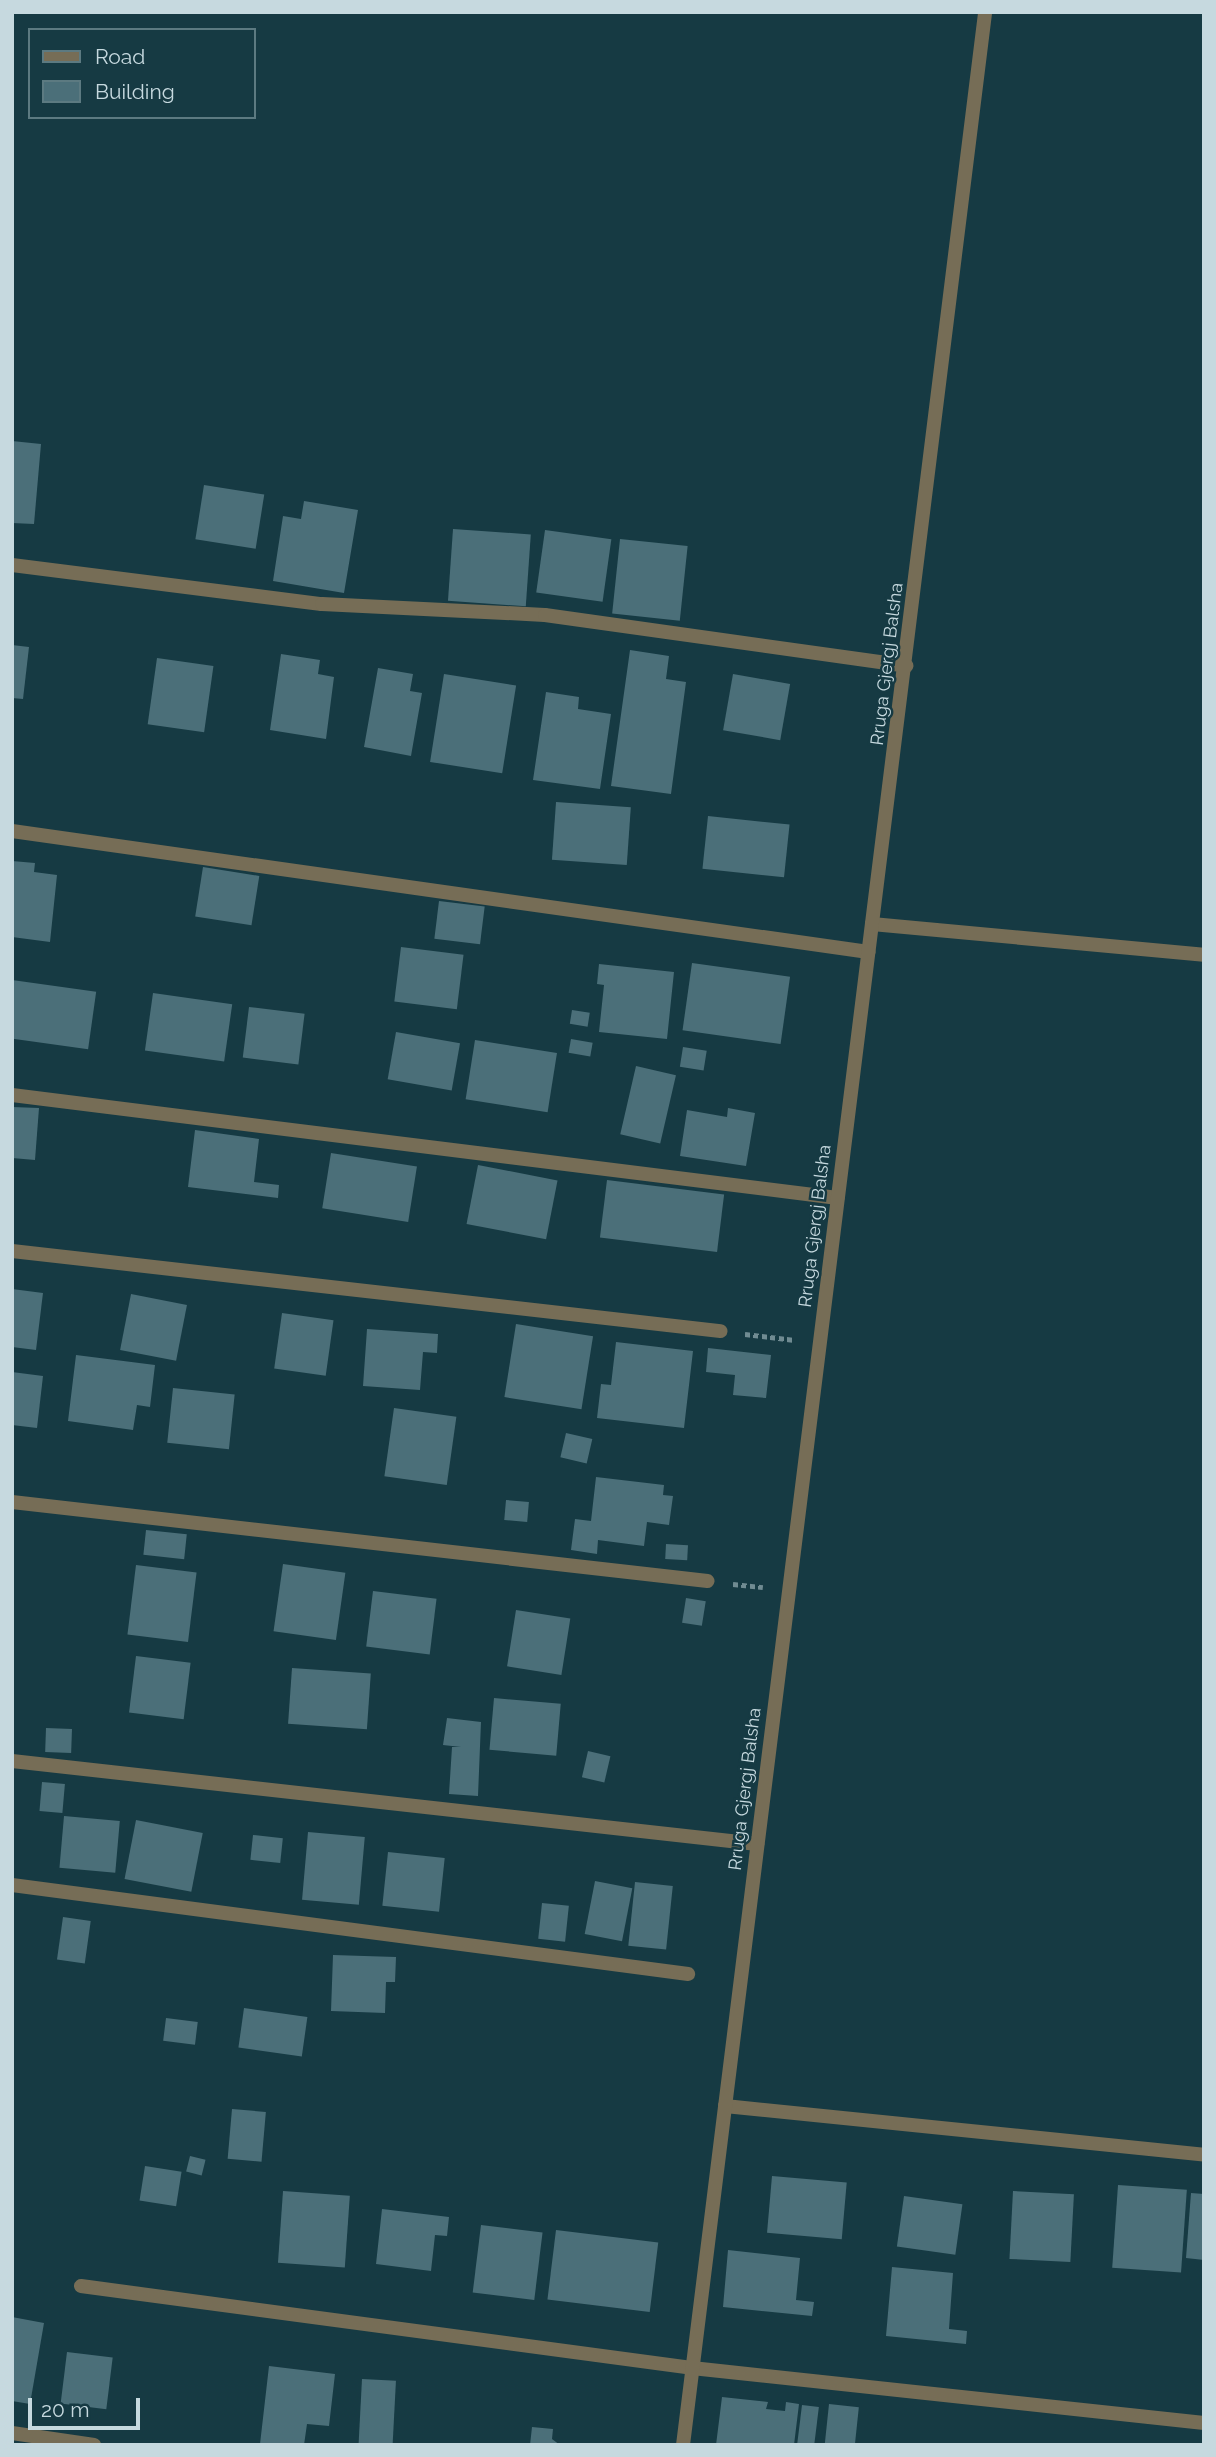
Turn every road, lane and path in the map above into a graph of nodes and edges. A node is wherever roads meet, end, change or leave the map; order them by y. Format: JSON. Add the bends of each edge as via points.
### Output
{"nodes":[{"id":1,"x":985,"y":12,"type":"edge"},
{"id":2,"x":12,"y":565,"type":"edge"},
{"id":3,"x":906,"y":666,"type":"junction"},
{"id":4,"x":12,"y":831,"type":"edge"},
{"id":5,"x":872,"y":924,"type":"junction"},
{"id":6,"x":869,"y":952,"type":"junction"},
{"id":7,"x":1204,"y":955,"type":"edge"},
{"id":8,"x":12,"y":1095,"type":"edge"},
{"id":9,"x":838,"y":1198,"type":"junction"},
{"id":10,"x":12,"y":1251,"type":"edge"},
{"id":11,"x":720,"y":1331,"type":"joint"},
{"id":12,"x":820,"y":1343,"type":"junction"},
{"id":13,"x":12,"y":1502,"type":"edge"},
{"id":14,"x":708,"y":1581,"type":"joint"},
{"id":15,"x":789,"y":1591,"type":"junction"},
{"id":16,"x":12,"y":1761,"type":"edge"},
{"id":17,"x":758,"y":1844,"type":"junction"},
{"id":18,"x":12,"y":1885,"type":"edge"},
{"id":19,"x":688,"y":1974,"type":"dead end"},
{"id":20,"x":725,"y":2106,"type":"junction"},
{"id":21,"x":1204,"y":2155,"type":"edge"},
{"id":22,"x":81,"y":2286,"type":"dead end"},
{"id":23,"x":692,"y":2368,"type":"junction"},
{"id":24,"x":1204,"y":2423,"type":"edge"},
{"id":25,"x":12,"y":2434,"type":"edge"},
{"id":26,"x":94,"y":2445,"type":"edge"},
{"id":27,"x":683,"y":2445,"type":"edge"}],
"edges":[{"from":1,"to":3,"type":"street","name":"Rruga Gjergj Balsha"},
{"from":2,"to":3,"type":"street","via":[[322,604],[545,615]]},
{"from":3,"to":5,"type":"street","name":"Rruga Gjergj Balsha"},
{"from":4,"to":6,"type":"street"},
{"from":5,"to":6,"type":"street","name":"Rruga Gjergj Balsha"},
{"from":5,"to":7,"type":"street"},
{"from":6,"to":9,"type":"street","name":"Rruga Gjergj Balsha"},
{"from":8,"to":9,"type":"street"},
{"from":9,"to":12,"type":"street","name":"Rruga Gjergj Balsha"},
{"from":10,"to":11,"type":"street"},
{"from":11,"to":12,"type":"path"},
{"from":12,"to":15,"type":"street","name":"Rruga Gjergj Balsha"},
{"from":13,"to":14,"type":"street"},
{"from":14,"to":15,"type":"path"},
{"from":15,"to":17,"type":"street","name":"Rruga Gjergj Balsha"},
{"from":16,"to":17,"type":"street"},
{"from":17,"to":20,"type":"street","name":"Rruga Gjergj Balsha"},
{"from":18,"to":19,"type":"street"},
{"from":20,"to":21,"type":"street"},
{"from":20,"to":23,"type":"street","name":"Rruga Gjergj Balsha"},
{"from":22,"to":23,"type":"street"},
{"from":23,"to":24,"type":"street"},
{"from":23,"to":27,"type":"street","name":"Rruga Gjergj Balsha"},
{"from":25,"to":26,"type":"street"}]}
